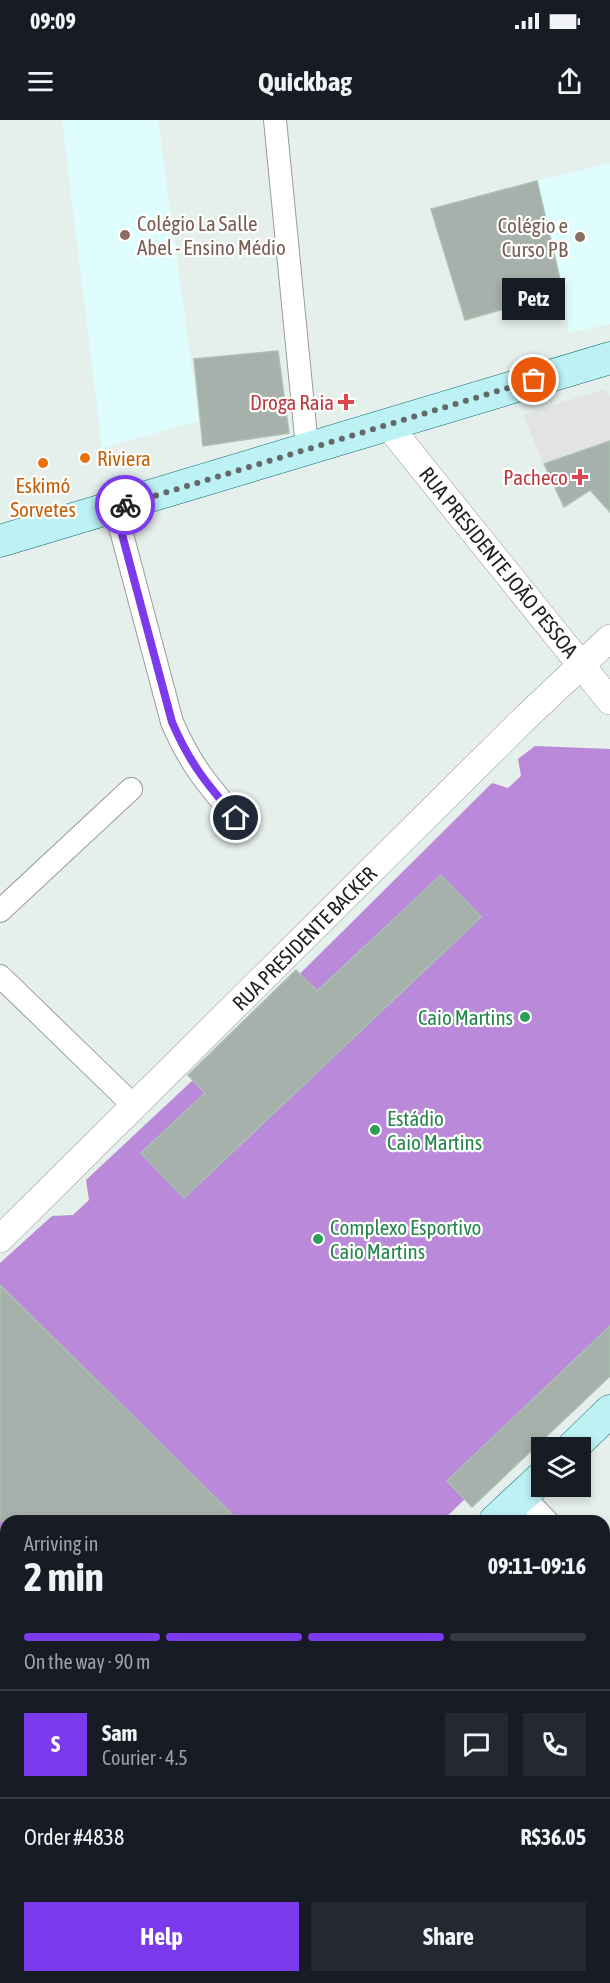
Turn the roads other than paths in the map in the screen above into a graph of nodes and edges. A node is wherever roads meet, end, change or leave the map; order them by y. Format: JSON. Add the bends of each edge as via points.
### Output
{"nodes":[{"id":1,"x":275,"y":120,"type":"edge"},
{"id":2,"x":610,"y":358,"type":"edge"},
{"id":3,"x":387,"y":424,"type":"junction"},
{"id":4,"x":307,"y":447,"type":"junction"},
{"id":5,"x":115,"y":508,"type":"junction"},
{"id":6,"x":0,"y":541,"type":"edge"},
{"id":7,"x":610,"y":638,"type":"edge"},
{"id":8,"x":582,"y":665,"type":"junction"},
{"id":9,"x":610,"y":701,"type":"edge"},
{"id":10,"x":130,"y":789,"type":"dead end"},
{"id":11,"x":236,"y":818,"type":"dead end"},
{"id":12,"x":0,"y":911,"type":"edge"},
{"id":13,"x":0,"y":976,"type":"edge"},
{"id":14,"x":135,"y":1107,"type":"junction"},
{"id":15,"x":0,"y":1239,"type":"edge"},
{"id":16,"x":610,"y":1411,"type":"edge"},
{"id":17,"x":583,"y":1437,"type":"edge"},
{"id":18,"x":531,"y":1487,"type":"edge"},
{"id":19,"x":537,"y":1497,"type":"edge"},
{"id":20,"x":501,"y":1515,"type":"edge"},
{"id":21,"x":544,"y":1515,"type":"edge"}],
"edges":[{"from":1,"to":4,"type":"street"},
{"from":2,"to":3,"type":"main road"},
{"from":3,"to":4,"type":"main road"},
{"from":3,"to":8,"type":"street","name":"RUA PRESIDENTE JOÃO PESSOA"},
{"from":4,"to":5,"type":"main road"},
{"from":5,"to":6,"type":"main road"},
{"from":5,"to":11,"type":"street","via":[[172,722],[199,775]]},
{"from":7,"to":8,"type":"street","name":"RUA PRESIDENTE BACKER"},
{"from":8,"to":9,"type":"street","name":"RUA PRESIDENTE JOÃO PESSOA"},
{"from":8,"to":14,"type":"street","name":"RUA PRESIDENTE BACKER"},
{"from":10,"to":12,"type":"street"},
{"from":13,"to":14,"type":"street"},
{"from":14,"to":15,"type":"street","name":"RUA PRESIDENTE BACKER"},
{"from":16,"to":17,"type":"main road"},
{"from":18,"to":20,"type":"main road"},
{"from":19,"to":21,"type":"street"}]}
